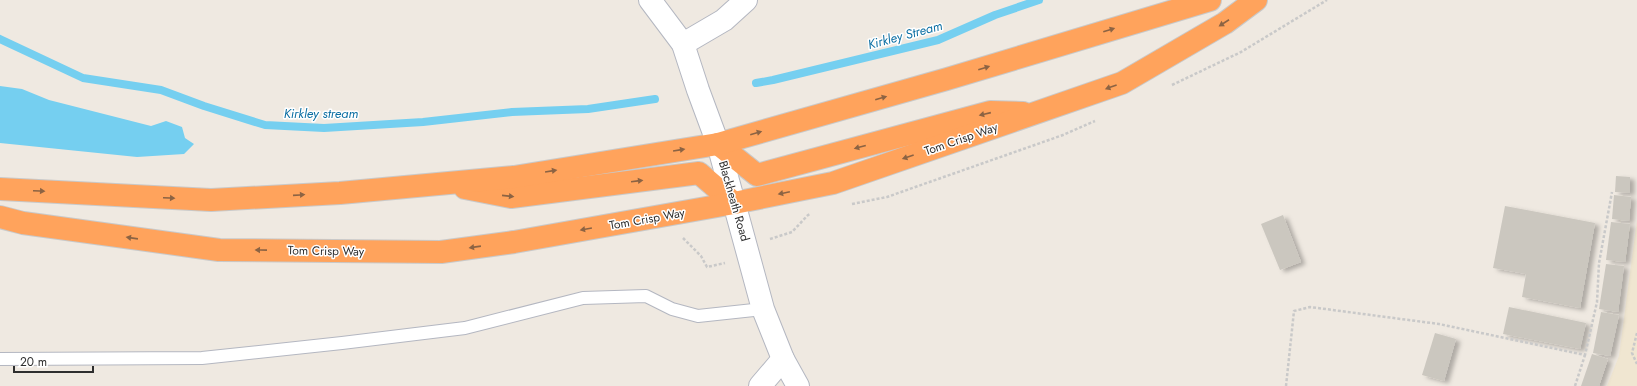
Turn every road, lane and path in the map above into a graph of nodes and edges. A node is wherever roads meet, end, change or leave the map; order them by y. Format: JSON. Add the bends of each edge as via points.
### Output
{"nodes":[{"id":1,"x":650,"y":0,"type":"edge"},
{"id":2,"x":746,"y":0,"type":"edge"},
{"id":3,"x":1210,"y":0,"type":"edge"},
{"id":4,"x":1256,"y":0,"type":"edge"},
{"id":5,"x":683,"y":44,"type":"junction"},
{"id":6,"x":1038,"y":113,"type":"junction"},
{"id":7,"x":718,"y":144,"type":"junction"},
{"id":8,"x":442,"y":183,"type":"junction"},
{"id":9,"x":0,"y":189,"type":"edge"},
{"id":10,"x":1612,"y":192,"type":"dead end"},
{"id":11,"x":734,"y":203,"type":"junction"},
{"id":12,"x":0,"y":218,"type":"edge"},
{"id":13,"x":763,"y":309,"type":"junction"},
{"id":14,"x":1637,"y":333,"type":"edge"},
{"id":15,"x":1585,"y":354,"type":"junction"},
{"id":16,"x":783,"y":358,"type":"junction"},
{"id":17,"x":0,"y":359,"type":"edge"},
{"id":18,"x":1637,"y":364,"type":"edge"},
{"id":19,"x":760,"y":386,"type":"edge"},
{"id":20,"x":798,"y":386,"type":"edge"},
{"id":21,"x":1286,"y":386,"type":"edge"},
{"id":22,"x":1575,"y":386,"type":"edge"}],
"edges":[{"from":1,"to":5,"type":"street","name":"Blackheath Road"},
{"from":2,"to":5,"type":"street","via":[[724,20]]},
{"from":7,"to":3,"type":"highway","one_way":true},
{"from":4,"to":6,"type":"highway","name":"Tom Crisp Way","one_way":true,"via":[[1225,23],[1122,83]]},
{"from":5,"to":7,"type":"street","name":"Blackheath Road"},
{"from":6,"to":7,"type":"highway","one_way":true,"via":[[990,112],[757,176]]},
{"from":6,"to":11,"type":"highway","name":"Tom Crisp Way","one_way":true,"via":[[833,183]]},
{"from":8,"to":7,"type":"highway","one_way":true,"via":[[514,177]]},
{"from":7,"to":11,"type":"street","name":"Blackheath Road"},
{"from":9,"to":8,"type":"highway","one_way":true,"via":[[211,200]]},
{"from":8,"to":11,"type":"highway","one_way":true,"via":[[511,197],[699,173]]},
{"from":10,"to":15,"type":"path","via":[[1599,263],[1597,302]]},
{"from":11,"to":12,"type":"highway","name":"Tom Crisp Way","one_way":true,"via":[[514,242],[441,252],[219,250]]},
{"from":11,"to":13,"type":"street","name":"Blackheath Road"},
{"from":13,"to":16,"type":"street","name":"Blackheath Road"},
{"from":13,"to":17,"type":"lane","via":[[698,316],[672,309],[646,296],[583,298],[465,328],[202,358]]},
{"from":14,"to":18,"type":"path","via":[[1632,353]]},
{"from":15,"to":21,"type":"path","via":[[1439,324],[1310,307],[1294,311]]},
{"from":15,"to":22,"type":"path"},
{"from":16,"to":19,"type":"street"},
{"from":16,"to":20,"type":"street","name":"Blackheath Road"}]}
